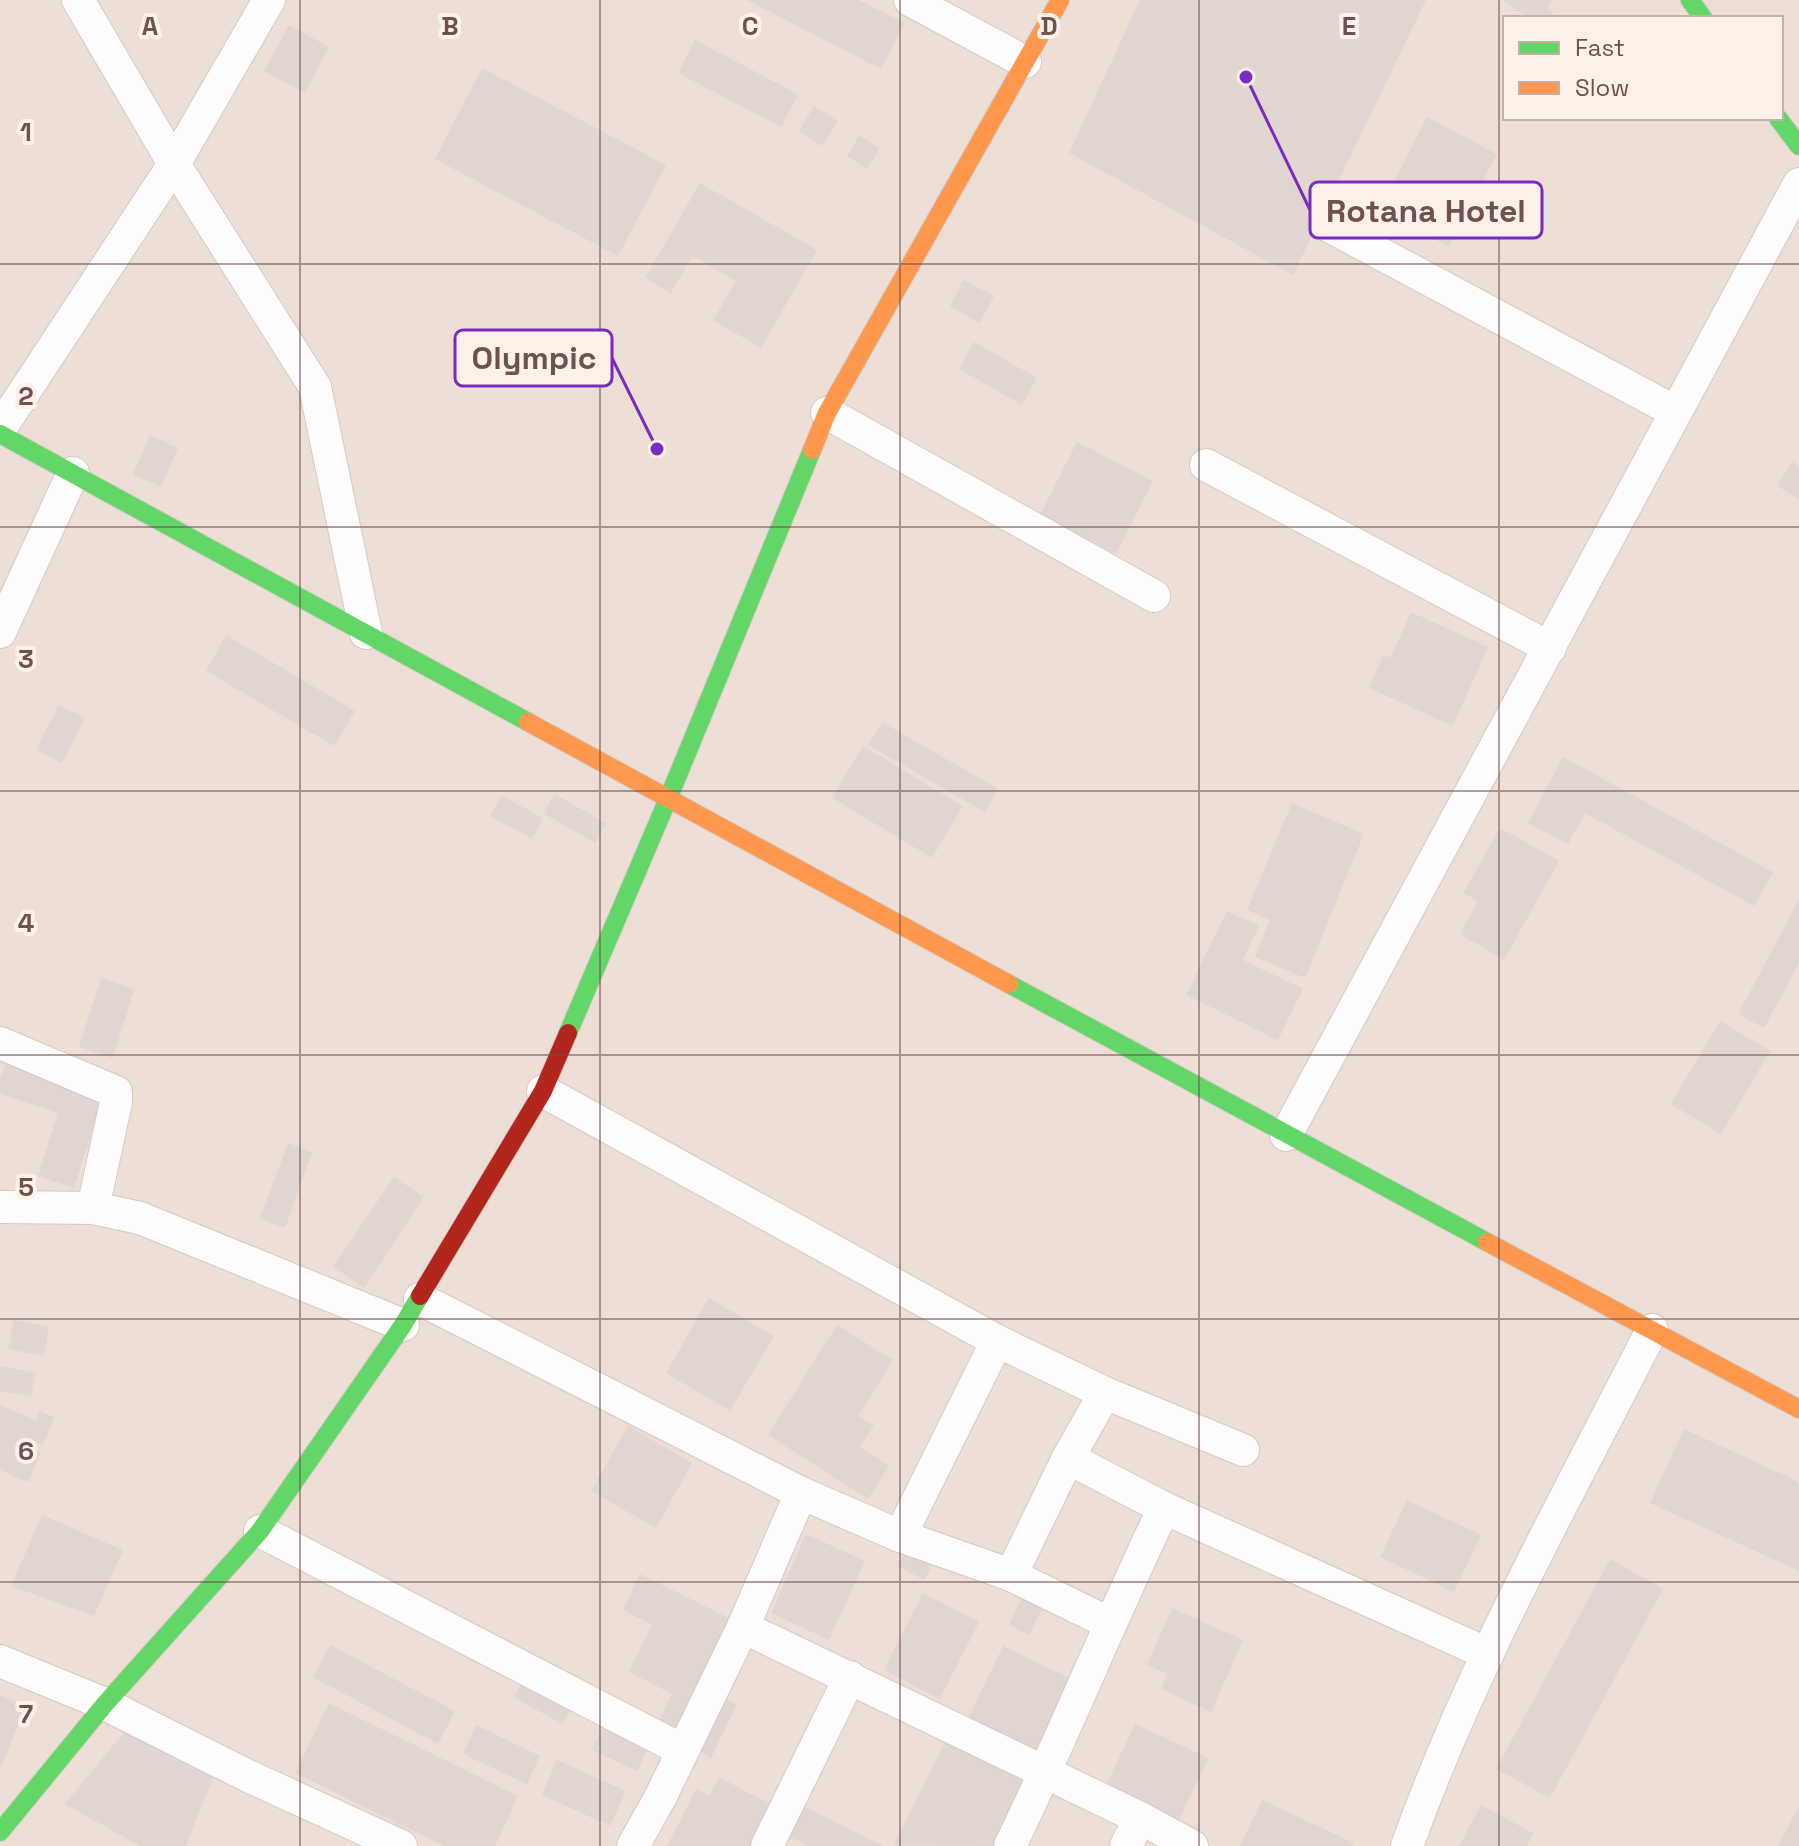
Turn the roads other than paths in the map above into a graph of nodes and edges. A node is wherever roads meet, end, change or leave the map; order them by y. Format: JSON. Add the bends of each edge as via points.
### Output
{"nodes":[{"id":1,"x":78,"y":0,"type":"edge"},
{"id":2,"x":269,"y":0,"type":"edge"},
{"id":3,"x":910,"y":0,"type":"edge"},
{"id":4,"x":1060,"y":0,"type":"edge"},
{"id":5,"x":1025,"y":62,"type":"junction"},
{"id":6,"x":1780,"y":120,"type":"edge"},
{"id":7,"x":1799,"y":146,"type":"edge"},
{"id":8,"x":174,"y":164,"type":"junction"},
{"id":9,"x":1799,"y":184,"type":"edge"},
{"id":10,"x":1329,"y":226,"type":"dead end"},
{"id":11,"x":1674,"y":411,"type":"junction"},
{"id":12,"x":827,"y":413,"type":"junction"},
{"id":13,"x":0,"y":431,"type":"edge"},
{"id":14,"x":1206,"y":465,"type":"dead end"},
{"id":15,"x":73,"y":473,"type":"junction"},
{"id":16,"x":1154,"y":596,"type":"dead end"},
{"id":17,"x":0,"y":632,"type":"edge"},
{"id":18,"x":366,"y":633,"type":"junction"},
{"id":19,"x":1550,"y":648,"type":"junction"},
{"id":20,"x":668,"y":799,"type":"junction"},
{"id":21,"x":0,"y":1043,"type":"edge"},
{"id":22,"x":543,"y":1091,"type":"junction"},
{"id":23,"x":1286,"y":1135,"type":"junction"},
{"id":24,"x":0,"y":1207,"type":"edge"},
{"id":25,"x":93,"y":1208,"type":"junction"},
{"id":26,"x":412,"y":1312,"type":"junction"},
{"id":27,"x":1652,"y":1330,"type":"junction"},
{"id":28,"x":997,"y":1341,"type":"junction"},
{"id":29,"x":1105,"y":1393,"type":"junction"},
{"id":30,"x":1799,"y":1409,"type":"edge"},
{"id":31,"x":1243,"y":1450,"type":"dead end"},
{"id":32,"x":1068,"y":1458,"type":"junction"},
{"id":33,"x":801,"y":1493,"type":"junction"},
{"id":34,"x":1164,"y":1508,"type":"junction"},
{"id":35,"x":260,"y":1531,"type":"junction"},
{"id":36,"x":900,"y":1536,"type":"junction"},
{"id":37,"x":1011,"y":1575,"type":"junction"},
{"id":38,"x":1109,"y":1623,"type":"junction"},
{"id":39,"x":743,"y":1627,"type":"junction"},
{"id":40,"x":1488,"y":1654,"type":"junction"},
{"id":41,"x":0,"y":1661,"type":"edge"},
{"id":42,"x":850,"y":1677,"type":"junction"},
{"id":43,"x":105,"y":1704,"type":"junction"},
{"id":44,"x":682,"y":1750,"type":"junction"},
{"id":45,"x":1046,"y":1772,"type":"junction"},
{"id":46,"x":1140,"y":1818,"type":"junction"},
{"id":47,"x":0,"y":1832,"type":"edge"},
{"id":48,"x":401,"y":1846,"type":"edge"},
{"id":49,"x":633,"y":1846,"type":"edge"},
{"id":50,"x":767,"y":1846,"type":"edge"},
{"id":51,"x":1010,"y":1846,"type":"edge"},
{"id":52,"x":1126,"y":1846,"type":"edge"},
{"id":53,"x":1192,"y":1846,"type":"edge"},
{"id":54,"x":1407,"y":1846,"type":"edge"}],
"edges":[{"from":1,"to":8,"type":"street"},
{"from":2,"to":8,"type":"street"},
{"from":3,"to":5,"type":"street"},
{"from":4,"to":5,"type":"street"},
{"from":5,"to":12,"type":"street"},
{"from":6,"to":7,"type":"street"},
{"from":8,"to":13,"type":"street"},
{"from":8,"to":18,"type":"street","via":[[315,387]]},
{"from":9,"to":11,"type":"street"},
{"from":10,"to":11,"type":"street"},
{"from":11,"to":19,"type":"street"},
{"from":12,"to":16,"type":"street"},
{"from":12,"to":20,"type":"street"},
{"from":13,"to":15,"type":"street"},
{"from":14,"to":19,"type":"street"},
{"from":15,"to":17,"type":"street"},
{"from":15,"to":18,"type":"street"},
{"from":18,"to":20,"type":"street"},
{"from":19,"to":23,"type":"street"},
{"from":20,"to":22,"type":"street"},
{"from":20,"to":23,"type":"street"},
{"from":21,"to":25,"type":"street","via":[[116,1092]]},
{"from":22,"to":26,"type":"street"},
{"from":22,"to":28,"type":"street"},
{"from":23,"to":27,"type":"street"},
{"from":24,"to":25,"type":"street"},
{"from":25,"to":26,"type":"street","via":[[140,1218]]},
{"from":26,"to":33,"type":"street"},
{"from":26,"to":35,"type":"street"},
{"from":27,"to":30,"type":"street"},
{"from":27,"to":40,"type":"street"},
{"from":28,"to":29,"type":"street"},
{"from":28,"to":36,"type":"street"},
{"from":29,"to":31,"type":"street"},
{"from":29,"to":32,"type":"street"},
{"from":32,"to":34,"type":"street"},
{"from":32,"to":37,"type":"street"},
{"from":33,"to":36,"type":"street"},
{"from":33,"to":39,"type":"street"},
{"from":34,"to":38,"type":"street"},
{"from":34,"to":40,"type":"street"},
{"from":35,"to":43,"type":"street"},
{"from":35,"to":44,"type":"street"},
{"from":36,"to":37,"type":"street"},
{"from":37,"to":38,"type":"street"},
{"from":38,"to":45,"type":"street"},
{"from":39,"to":42,"type":"street"},
{"from":39,"to":44,"type":"street"},
{"from":40,"to":54,"type":"street"},
{"from":41,"to":43,"type":"street"},
{"from":42,"to":45,"type":"street"},
{"from":42,"to":50,"type":"street"},
{"from":43,"to":47,"type":"street"},
{"from":43,"to":48,"type":"street"},
{"from":44,"to":49,"type":"street"},
{"from":45,"to":46,"type":"street"},
{"from":45,"to":51,"type":"street"},
{"from":46,"to":52,"type":"street"},
{"from":46,"to":53,"type":"street"}]}
